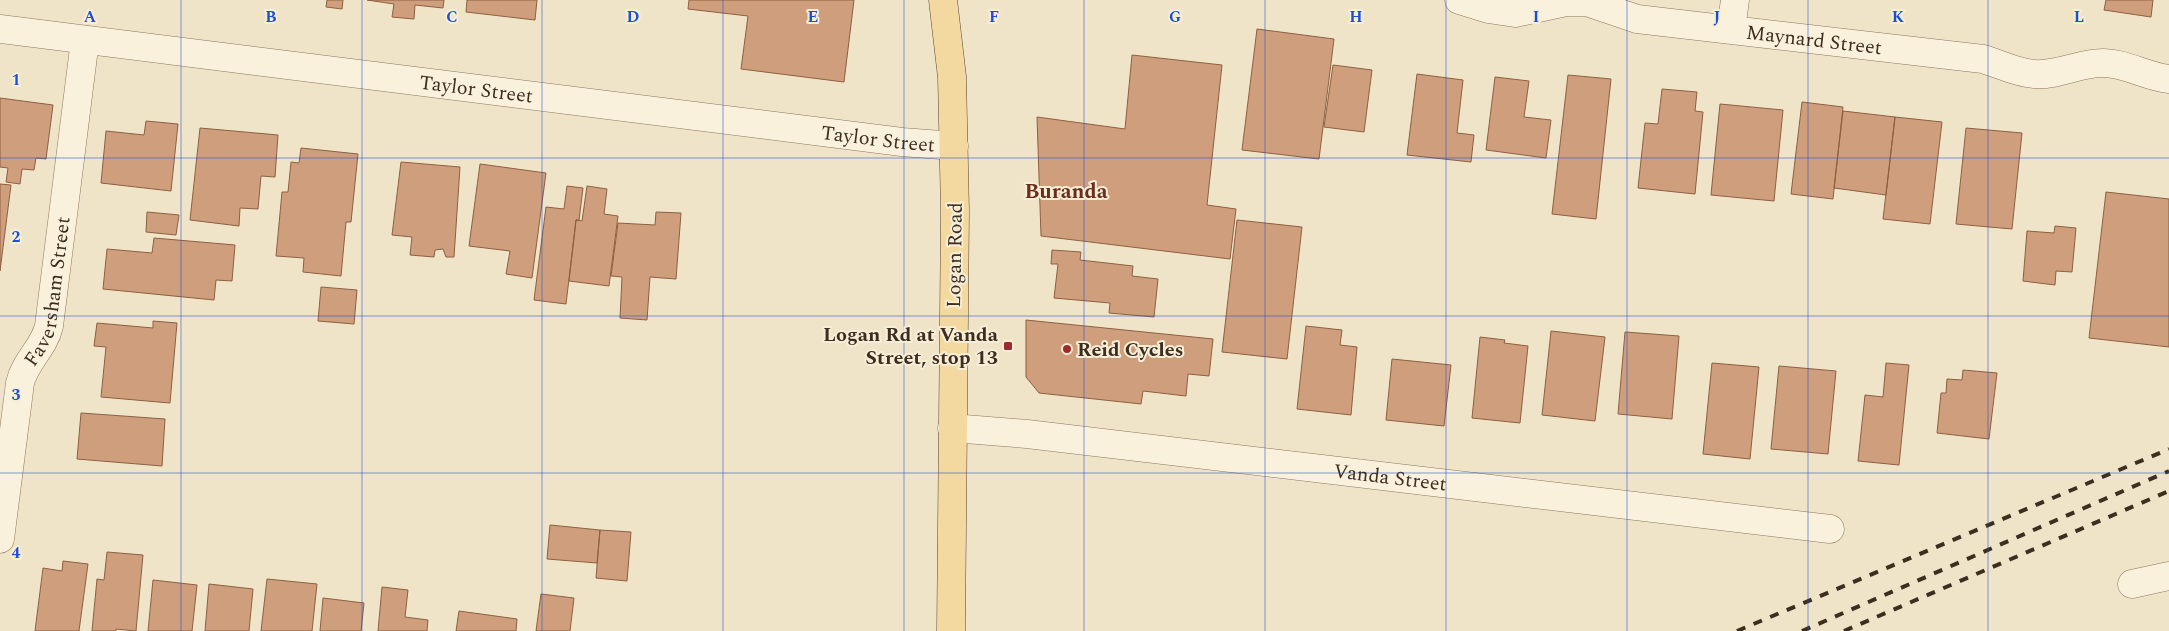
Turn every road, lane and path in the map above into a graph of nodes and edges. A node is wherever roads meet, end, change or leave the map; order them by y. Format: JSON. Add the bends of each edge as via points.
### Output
{"nodes":[{"id":1,"x":943,"y":0,"type":"edge"},
{"id":2,"x":1459,"y":0,"type":"edge"},
{"id":3,"x":1735,"y":0,"type":"edge"},
{"id":4,"x":0,"y":29,"type":"edge"},
{"id":5,"x":1731,"y":29,"type":"junction"},
{"id":6,"x":85,"y":40,"type":"junction"},
{"id":7,"x":2169,"y":79,"type":"edge"},
{"id":8,"x":954,"y":146,"type":"junction"},
{"id":9,"x":952,"y":428,"type":"junction"},
{"id":10,"x":1830,"y":529,"type":"dead end"},
{"id":11,"x":0,"y":539,"type":"edge"},
{"id":12,"x":2169,"y":576,"type":"edge"},
{"id":13,"x":2132,"y":584,"type":"dead end"},
{"id":14,"x":952,"y":631,"type":"edge"}],
"edges":[{"from":1,"to":8,"type":"main road","name":"Logan Road","via":[[952,77]]},
{"from":2,"to":5,"type":"street","name":"Maynard Street","via":[[1515,13],[1566,2],[1587,2],[1638,19]]},
{"from":3,"to":5,"type":"street"},
{"from":4,"to":6,"type":"street","name":"Taylor Street"},
{"from":5,"to":7,"type":"street","name":"Maynard Street","via":[[1983,59],[2036,75],[2104,62],[2153,78]]},
{"from":6,"to":8,"type":"street","name":"Taylor Street"},
{"from":6,"to":11,"type":"street","name":"Faversham Street","via":[[49,326],[45,341],[24,370],[20,383]]},
{"from":8,"to":9,"type":"main road","name":"Logan Road"},
{"from":9,"to":10,"type":"street","name":"Vanda Street","via":[[1027,434]]},
{"from":9,"to":14,"type":"main road","name":"Logan Road"},
{"from":12,"to":13,"type":"street"}]}
